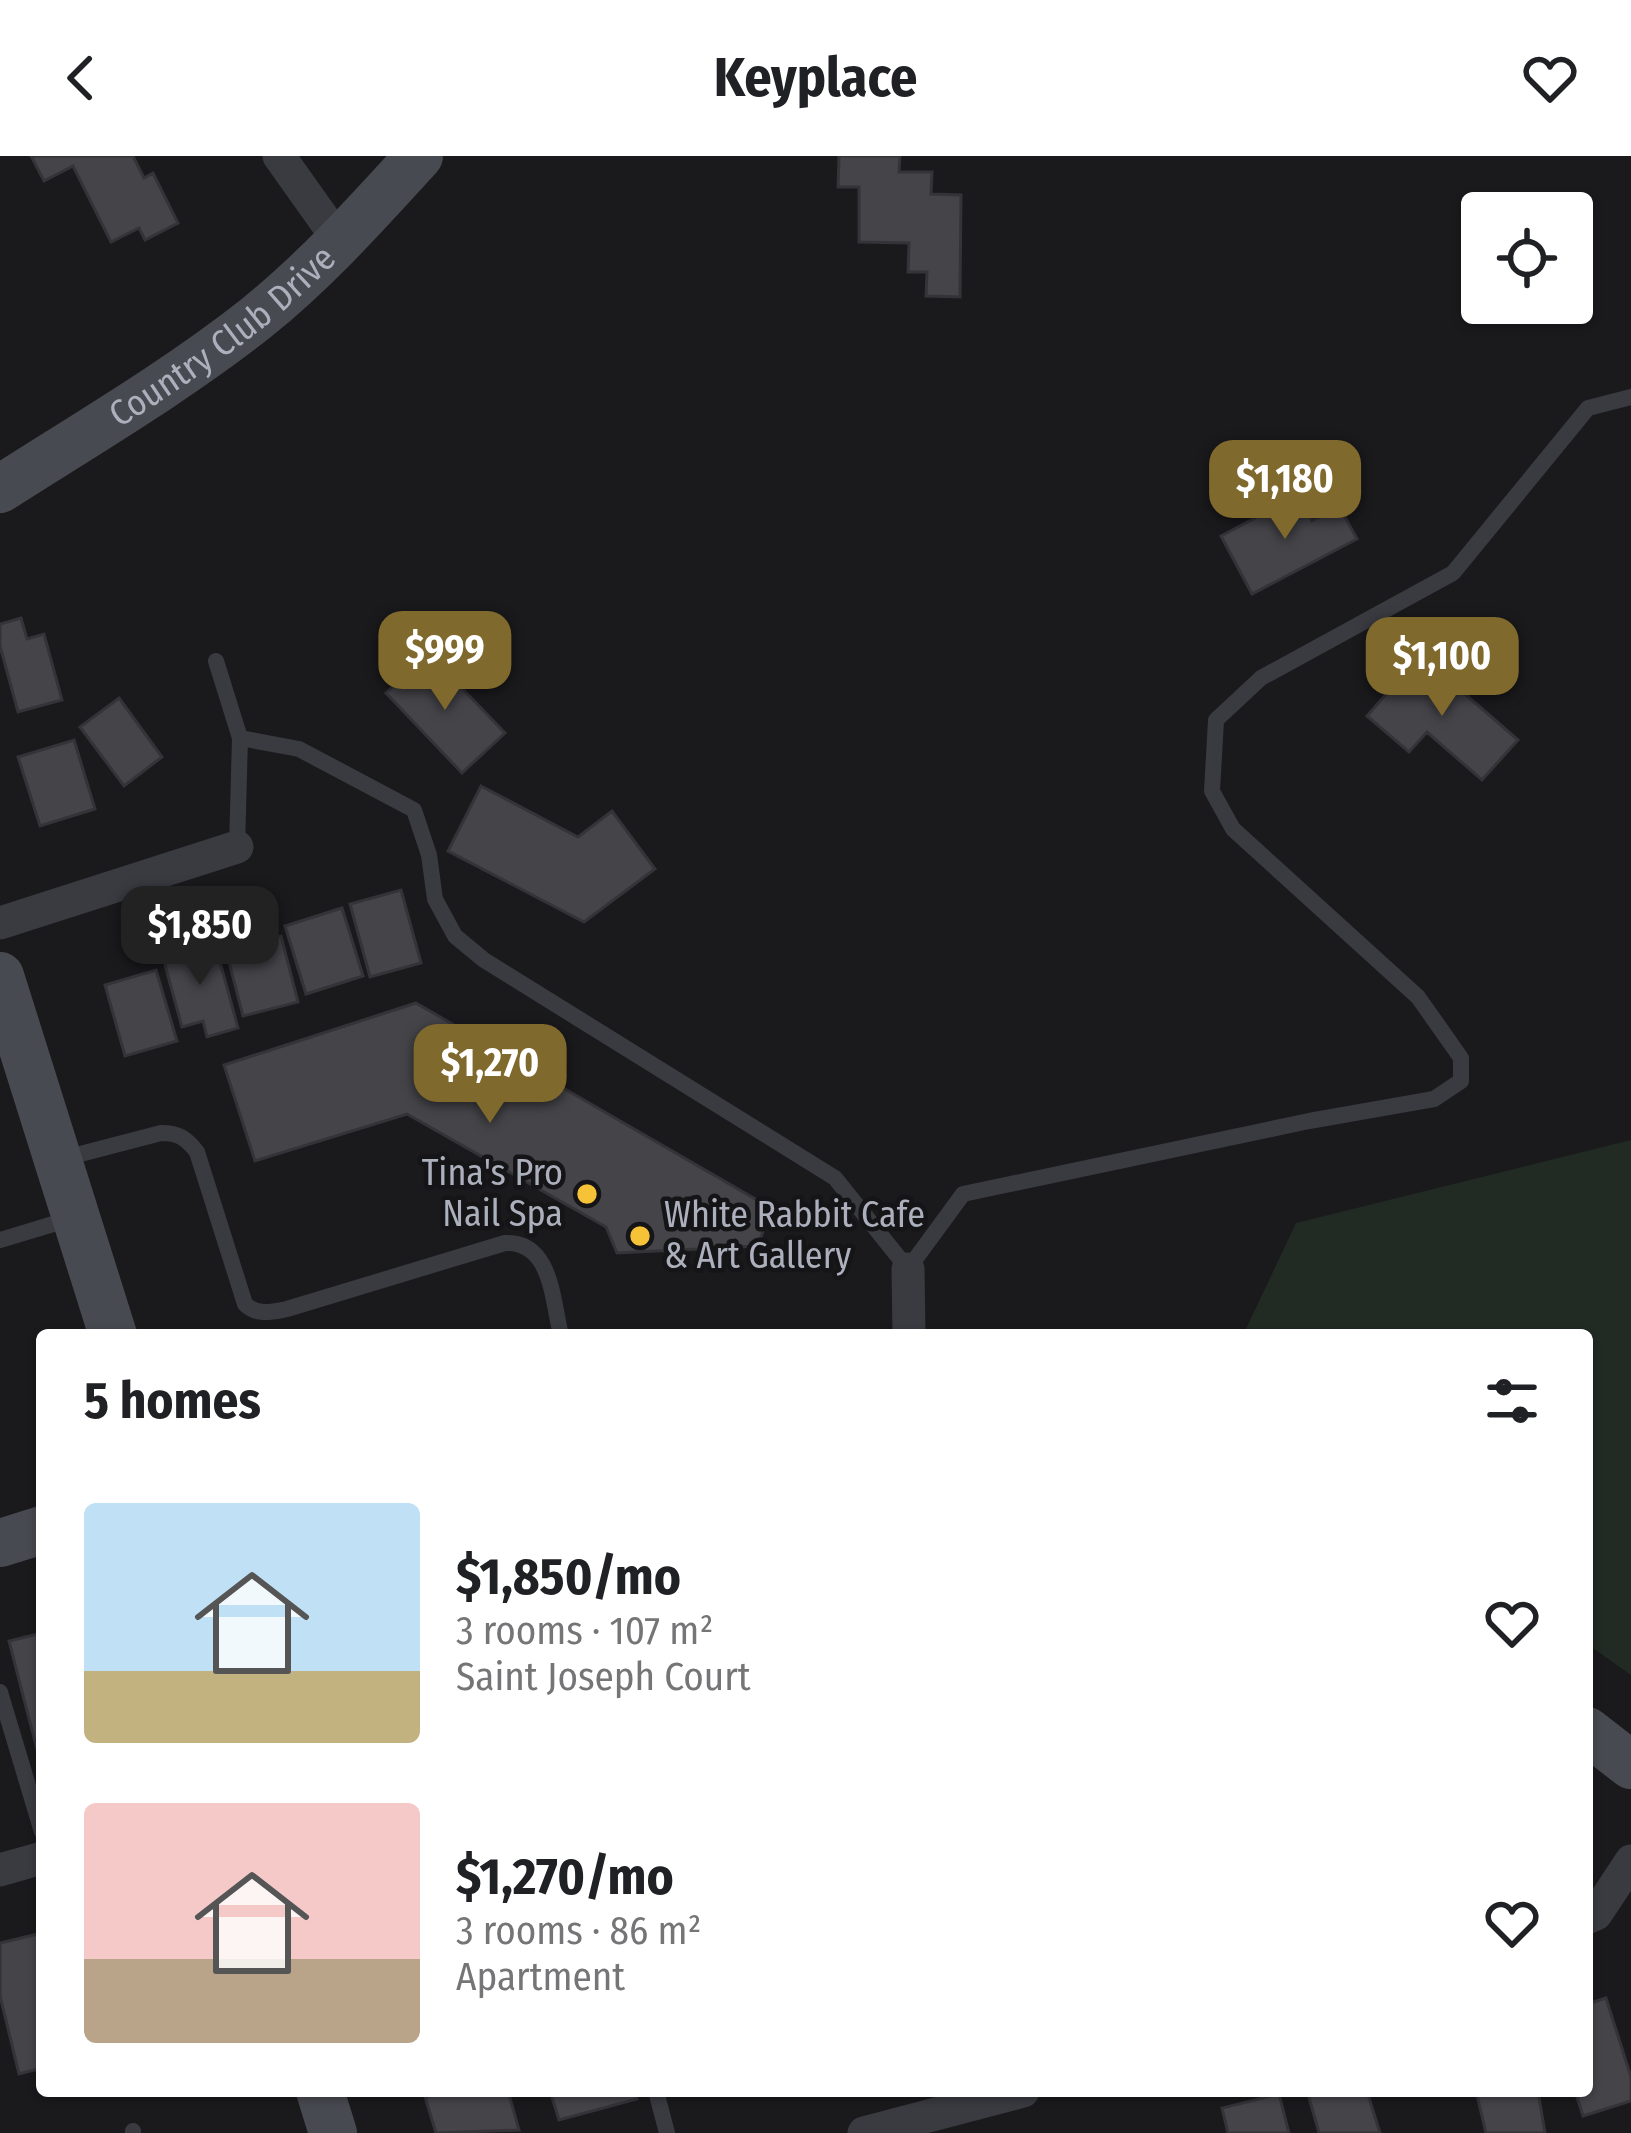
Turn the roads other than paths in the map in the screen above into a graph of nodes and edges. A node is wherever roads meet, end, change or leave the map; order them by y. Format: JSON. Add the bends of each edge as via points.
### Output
{"nodes":[{"id":1,"x":279,"y":156,"type":"edge"},
{"id":2,"x":419,"y":156,"type":"edge"},
{"id":3,"x":340,"y":242,"type":"junction"},
{"id":4,"x":1631,"y":398,"type":"edge"},
{"id":5,"x":0,"y":489,"type":"edge"},
{"id":6,"x":216,"y":661,"type":"dead end"},
{"id":7,"x":240,"y":738,"type":"junction"},
{"id":8,"x":237,"y":847,"type":"joint"},
{"id":9,"x":0,"y":923,"type":"edge"},
{"id":10,"x":0,"y":976,"type":"edge"},
{"id":11,"x":58,"y":1160,"type":"junction"},
{"id":12,"x":76,"y":1217,"type":"junction"},
{"id":13,"x":0,"y":1240,"type":"edge"},
{"id":14,"x":908,"y":1269,"type":"junction"},
{"id":15,"x":111,"y":1329,"type":"edge"},
{"id":16,"x":560,"y":1329,"type":"edge"},
{"id":17,"x":909,"y":1329,"type":"edge"},
{"id":18,"x":36,"y":1532,"type":"edge"},
{"id":19,"x":0,"y":1543,"type":"edge"},
{"id":20,"x":0,"y":1692,"type":"edge"},
{"id":21,"x":1593,"y":1736,"type":"edge"},
{"id":22,"x":1631,"y":1765,"type":"edge"},
{"id":23,"x":36,"y":1812,"type":"edge"},
{"id":24,"x":36,"y":1860,"type":"edge"},
{"id":25,"x":1631,"y":1861,"type":"edge"},
{"id":26,"x":0,"y":1870,"type":"edge"},
{"id":27,"x":1593,"y":1915,"type":"edge"},
{"id":28,"x":322,"y":2097,"type":"edge"},
{"id":29,"x":658,"y":2097,"type":"edge"},
{"id":30,"x":1000,"y":2097,"type":"edge"},
{"id":31,"x":333,"y":2133,"type":"edge"},
{"id":32,"x":668,"y":2133,"type":"edge"},
{"id":33,"x":864,"y":2133,"type":"edge"}],
"edges":[{"from":1,"to":3,"type":"street"},
{"from":2,"to":3,"type":"street","name":"Country Club Drive"},
{"from":3,"to":5,"type":"street","name":"Country Club Drive","via":[[255,319]]},
{"from":4,"to":14,"type":"lane","via":[[1588,408],[1453,573],[1261,678],[1216,720],[1212,791],[1232,829],[1418,997],[1461,1058],[1461,1081],[1434,1099],[963,1195]]},
{"from":6,"to":7,"type":"lane"},
{"from":7,"to":8,"type":"lane"},
{"from":7,"to":14,"type":"lane","via":[[299,749],[414,810],[435,899],[455,936],[836,1178]]},
{"from":8,"to":9,"type":"street"},
{"from":10,"to":11,"type":"street"},
{"from":11,"to":12,"type":"street"},
{"from":11,"to":16,"type":"lane","via":[[161,1133],[188,1141],[250,1310],[287,1310],[518,1243],[545,1267]]},
{"from":12,"to":13,"type":"lane"},
{"from":12,"to":15,"type":"street"},
{"from":14,"to":17,"type":"street"},
{"from":18,"to":19,"type":"street"},
{"from":20,"to":23,"type":"lane"},
{"from":21,"to":22,"type":"street"},
{"from":24,"to":26,"type":"street"},
{"from":25,"to":27,"type":"street"},
{"from":28,"to":31,"type":"street"},
{"from":29,"to":32,"type":"lane"},
{"from":30,"to":33,"type":"street"}]}
